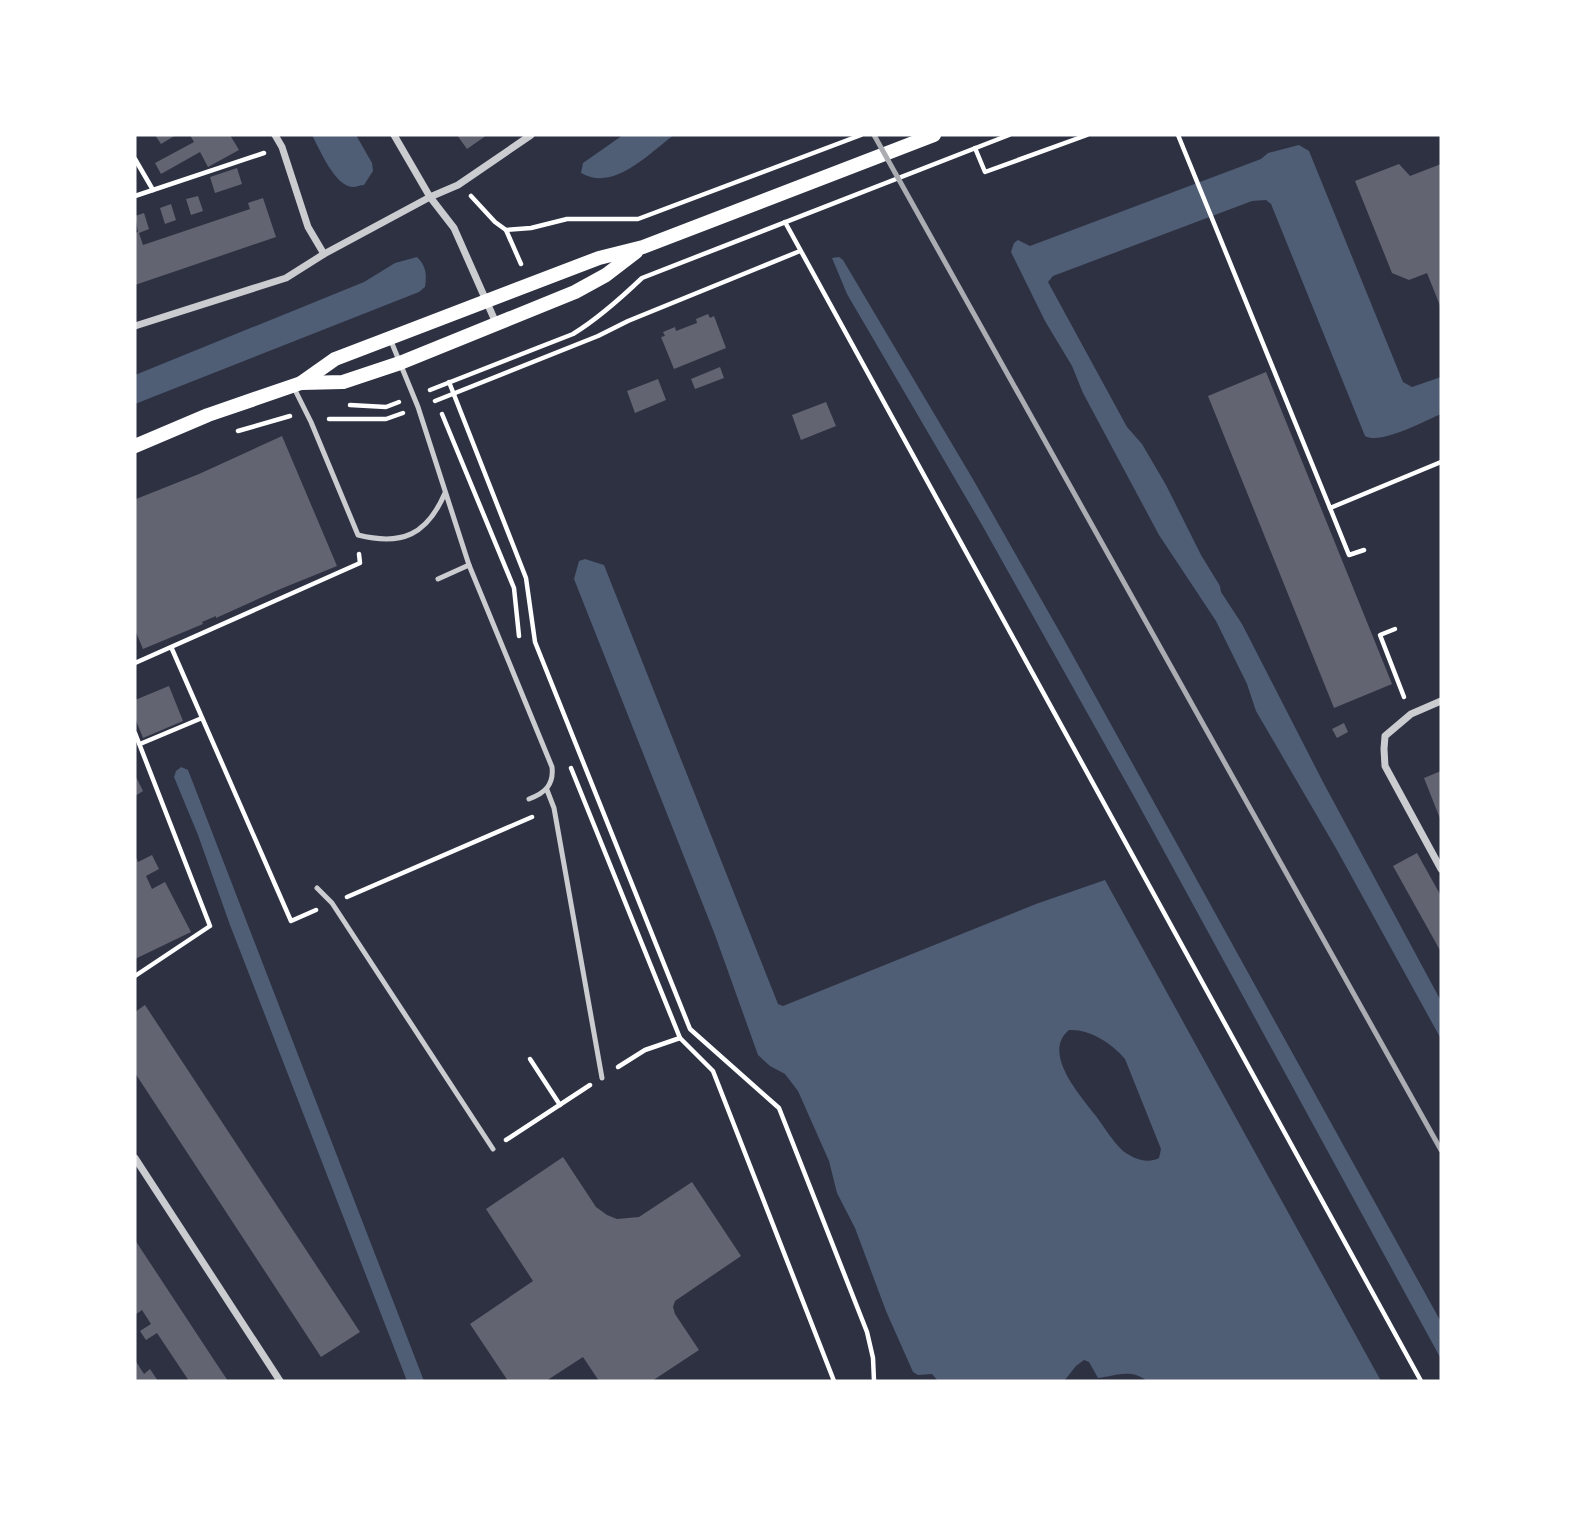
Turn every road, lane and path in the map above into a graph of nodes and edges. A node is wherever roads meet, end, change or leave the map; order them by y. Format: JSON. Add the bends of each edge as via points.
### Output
{"nodes":[{"id":1,"x":275,"y":135,"type":"edge"},
{"id":2,"x":394,"y":135,"type":"edge"},
{"id":3,"x":531,"y":135,"type":"edge"},
{"id":4,"x":861,"y":135,"type":"edge"},
{"id":5,"x":934,"y":135,"type":"edge"},
{"id":6,"x":1009,"y":135,"type":"edge"},
{"id":7,"x":1087,"y":135,"type":"edge"},
{"id":8,"x":1178,"y":135,"type":"edge"},
{"id":9,"x":282,"y":147,"type":"junction"},
{"id":10,"x":975,"y":148,"type":"junction"},
{"id":11,"x":135,"y":159,"type":"edge"},
{"id":12,"x":458,"y":185,"type":"junction"},
{"id":13,"x":152,"y":190,"type":"junction"},
{"id":14,"x":135,"y":196,"type":"edge"},
{"id":15,"x":430,"y":197,"type":"junction"},
{"id":16,"x":785,"y":222,"type":"junction"},
{"id":17,"x":506,"y":230,"type":"junction"},
{"id":18,"x":643,"y":247,"type":"junction"},
{"id":19,"x":800,"y":251,"type":"junction"},
{"id":20,"x":324,"y":254,"type":"junction"},
{"id":21,"x":667,"y":268,"type":"dead end"},
{"id":22,"x":529,"y":285,"type":"junction"},
{"id":23,"x":487,"y":301,"type":"junction"},
{"id":24,"x":538,"y":307,"type":"junction"},
{"id":25,"x":496,"y":324,"type":"junction"},
{"id":26,"x":135,"y":327,"type":"edge"},
{"id":27,"x":390,"y":338,"type":"junction"},
{"id":28,"x":552,"y":342,"type":"dead end"},
{"id":29,"x":400,"y":363,"type":"junction"},
{"id":30,"x":449,"y":382,"type":"dead end"},
{"id":31,"x":297,"y":384,"type":"junction"},
{"id":32,"x":453,"y":393,"type":"junction"},
{"id":33,"x":436,"y":400,"type":"junction"},
{"id":34,"x":418,"y":407,"type":"junction"},
{"id":35,"x":311,"y":422,"type":"junction"},
{"id":36,"x":135,"y":446,"type":"edge"},
{"id":37,"x":1441,"y":462,"type":"edge"},
{"id":38,"x":445,"y":493,"type":"junction"},
{"id":39,"x":1330,"y":508,"type":"junction"},
{"id":40,"x":358,"y":535,"type":"junction"},
{"id":41,"x":1364,"y":550,"type":"dead end"},
{"id":42,"x":469,"y":565,"type":"junction"},
{"id":43,"x":438,"y":579,"type":"dead end"},
{"id":44,"x":1395,"y":629,"type":"dead end"},
{"id":45,"x":519,"y":640,"type":"dead end"},
{"id":46,"x":172,"y":649,"type":"junction"},
{"id":47,"x":135,"y":663,"type":"edge"},
{"id":48,"x":1441,"y":701,"type":"edge"},
{"id":49,"x":1411,"y":714,"type":"junction"},
{"id":50,"x":202,"y":718,"type":"junction"},
{"id":51,"x":135,"y":733,"type":"edge"},
{"id":52,"x":139,"y":744,"type":"junction"},
{"id":53,"x":566,"y":757,"type":"dead end"},
{"id":54,"x":547,"y":790,"type":"junction"},
{"id":55,"x":582,"y":796,"type":"junction"},
{"id":56,"x":529,"y":799,"type":"dead end"},
{"id":57,"x":554,"y":808,"type":"junction"},
{"id":58,"x":1440,"y":865,"type":"edge"},
{"id":59,"x":317,"y":888,"type":"dead end"},
{"id":60,"x":332,"y":904,"type":"junction"},
{"id":61,"x":135,"y":976,"type":"edge"},
{"id":62,"x":680,"y":1038,"type":"junction"},
{"id":63,"x":530,"y":1059,"type":"dead end"},
{"id":64,"x":602,"y":1078,"type":"junction"},
{"id":65,"x":560,"y":1105,"type":"junction"},
{"id":66,"x":493,"y":1149,"type":"joint"},
{"id":67,"x":135,"y":1158,"type":"edge"},
{"id":68,"x":280,"y":1381,"type":"edge"},
{"id":69,"x":834,"y":1381,"type":"edge"},
{"id":70,"x":874,"y":1381,"type":"edge"},
{"id":71,"x":1421,"y":1381,"type":"edge"}],
"edges":[{"from":1,"to":9,"type":"street"},
{"from":2,"to":15,"type":"street"},
{"from":3,"to":12,"type":"street"},
{"from":4,"to":17,"type":"path","via":[[638,219],[567,219]]},
{"from":5,"to":18,"type":"main road"},
{"from":6,"to":10,"type":"path"},
{"from":7,"to":10,"type":"path","via":[[985,172]]},
{"from":8,"to":39,"type":"path"},
{"from":9,"to":13,"type":"path"},
{"from":9,"to":20,"type":"street","via":[[308,226]]},
{"from":10,"to":16,"type":"path"},
{"from":11,"to":13,"type":"path"},
{"from":12,"to":15,"type":"street"},
{"from":12,"to":17,"type":"path"},
{"from":13,"to":14,"type":"path"},
{"from":15,"to":20,"type":"street"},
{"from":15,"to":23,"type":"street","via":[[454,228]]},
{"from":16,"to":19,"type":"path"},
{"from":16,"to":21,"type":"path"},
{"from":17,"to":22,"type":"path"},
{"from":18,"to":22,"type":"main road"},
{"from":18,"to":24,"type":"main road","via":[[606,275]]},
{"from":19,"to":32,"type":"path"},
{"from":19,"to":71,"type":"path"},
{"from":20,"to":26,"type":"street","via":[[286,278]]},
{"from":22,"to":23,"type":"main road"},
{"from":23,"to":25,"type":"street"},
{"from":23,"to":27,"type":"main road"},
{"from":24,"to":25,"type":"main road"},
{"from":24,"to":28,"type":"path"},
{"from":25,"to":29,"type":"main road"},
{"from":27,"to":29,"type":"lane"},
{"from":27,"to":31,"type":"main road","via":[[335,359]]},
{"from":29,"to":31,"type":"main road","via":[[343,382]]},
{"from":29,"to":34,"type":"lane"},
{"from":30,"to":32,"type":"path"},
{"from":31,"to":35,"type":"lane"},
{"from":31,"to":36,"type":"main road"},
{"from":32,"to":33,"type":"path"},
{"from":32,"to":70,"type":"path","via":[[526,578],[535,642],[690,1029],[779,1108],[867,1332]]},
{"from":33,"to":34,"type":"path"},
{"from":33,"to":45,"type":"path","via":[[514,588]]},
{"from":34,"to":35,"type":"path","via":[[386,419]]},
{"from":34,"to":38,"type":"lane"},
{"from":35,"to":40,"type":"lane"},
{"from":37,"to":39,"type":"path"},
{"from":38,"to":40,"type":"lane","via":[[438,511],[403,537],[380,540]]},
{"from":38,"to":42,"type":"lane"},
{"from":39,"to":41,"type":"path","via":[[1349,555]]},
{"from":40,"to":46,"type":"path","via":[[359,564]]},
{"from":42,"to":43,"type":"lane"},
{"from":42,"to":54,"type":"lane","via":[[552,767]]},
{"from":44,"to":49,"type":"path","via":[[1380,635]]},
{"from":46,"to":47,"type":"path"},
{"from":46,"to":50,"type":"path"},
{"from":48,"to":49,"type":"street"},
{"from":49,"to":58,"type":"street","via":[[1385,736],[1385,766]]},
{"from":50,"to":52,"type":"path"},
{"from":50,"to":60,"type":"path","via":[[291,921]]},
{"from":51,"to":52,"type":"path"},
{"from":52,"to":61,"type":"path","via":[[210,926]]},
{"from":53,"to":55,"type":"path"},
{"from":54,"to":56,"type":"lane"},
{"from":54,"to":57,"type":"lane"},
{"from":55,"to":57,"type":"path"},
{"from":55,"to":62,"type":"path"},
{"from":57,"to":60,"type":"path"},
{"from":57,"to":64,"type":"lane"},
{"from":59,"to":60,"type":"lane"},
{"from":60,"to":66,"type":"lane"},
{"from":62,"to":64,"type":"path","via":[[645,1050]]},
{"from":62,"to":69,"type":"path","via":[[713,1071]]},
{"from":63,"to":65,"type":"path"},
{"from":64,"to":65,"type":"path"},
{"from":65,"to":66,"type":"path"},
{"from":67,"to":68,"type":"street"}]}
